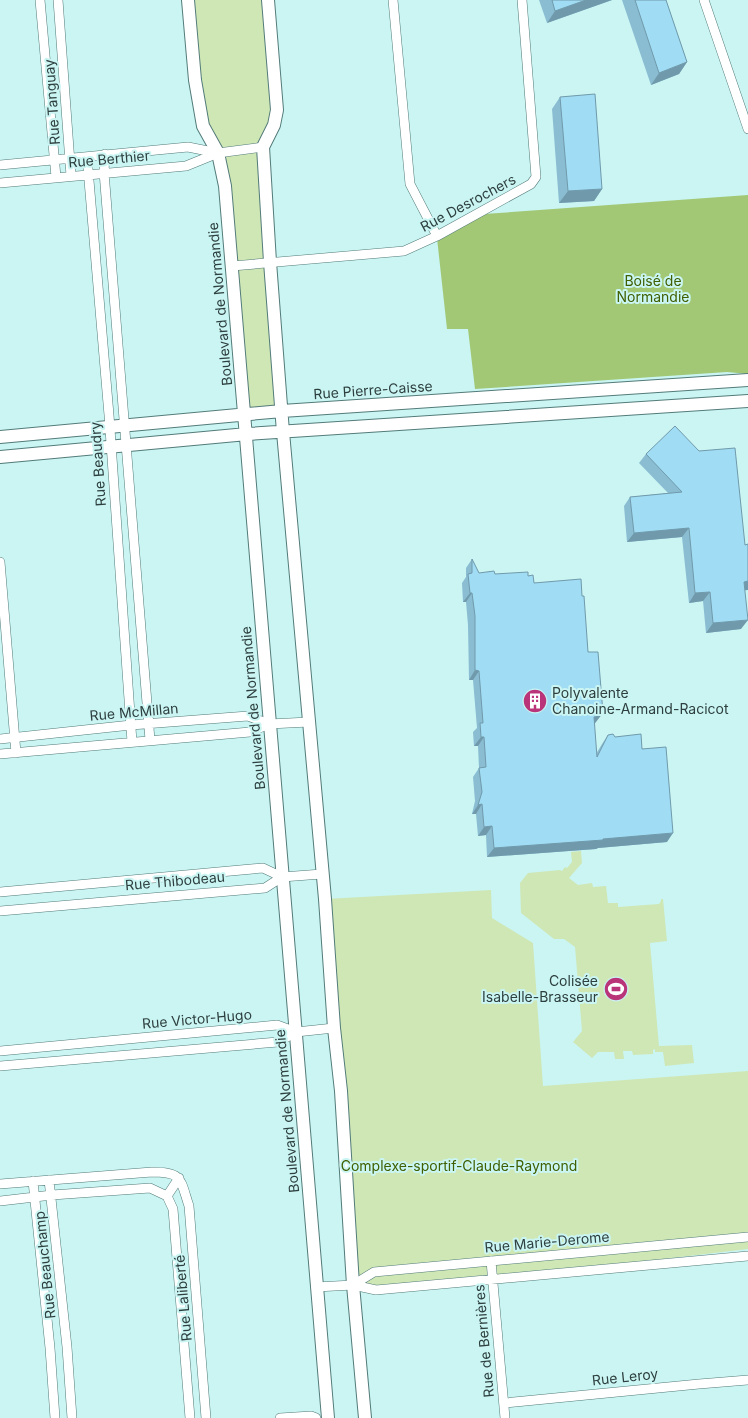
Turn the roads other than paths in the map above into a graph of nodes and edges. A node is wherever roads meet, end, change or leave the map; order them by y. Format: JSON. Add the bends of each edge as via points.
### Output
{"nodes":[{"id":1,"x":40,"y":0,"type":"edge"},
{"id":2,"x":58,"y":0,"type":"edge"},
{"id":3,"x":188,"y":0,"type":"edge"},
{"id":4,"x":268,"y":0,"type":"edge"},
{"id":5,"x":393,"y":0,"type":"edge"},
{"id":6,"x":522,"y":0,"type":"edge"},
{"id":7,"x":704,"y":0,"type":"edge"},
{"id":8,"x":60,"y":26,"type":"junction"},
{"id":9,"x":42,"y":28,"type":"junction"},
{"id":10,"x":748,"y":129,"type":"edge"},
{"id":11,"x":263,"y":147,"type":"junction"},
{"id":12,"x":218,"y":153,"type":"junction"},
{"id":13,"x":105,"y":154,"type":"junction"},
{"id":14,"x":87,"y":157,"type":"junction"},
{"id":15,"x":70,"y":158,"type":"junction"},
{"id":16,"x":54,"y":159,"type":"junction"},
{"id":17,"x":0,"y":165,"type":"edge"},
{"id":18,"x":104,"y":172,"type":"junction"},
{"id":19,"x":88,"y":175,"type":"junction"},
{"id":20,"x":71,"y":176,"type":"junction"},
{"id":21,"x":56,"y":177,"type":"junction"},
{"id":22,"x":0,"y":183,"type":"edge"},
{"id":23,"x":436,"y":236,"type":"junction"},
{"id":24,"x":112,"y":258,"type":"junction"},
{"id":25,"x":95,"y":260,"type":"junction"},
{"id":26,"x":270,"y":262,"type":"junction"},
{"id":27,"x":232,"y":266,"type":"junction"},
{"id":28,"x":118,"y":325,"type":"junction"},
{"id":29,"x":101,"y":326,"type":"junction"},
{"id":30,"x":748,"y":380,"type":"edge"},
{"id":31,"x":557,"y":392,"type":"junction"},
{"id":32,"x":480,"y":398,"type":"junction"},
{"id":33,"x":412,"y":402,"type":"junction"},
{"id":34,"x":748,"y":402,"type":"edge"},
{"id":35,"x":366,"y":405,"type":"junction"},
{"id":36,"x":282,"y":411,"type":"junction"},
{"id":37,"x":558,"y":414,"type":"junction"},
{"id":38,"x":245,"y":415,"type":"junction"},
{"id":39,"x":480,"y":419,"type":"junction"},
{"id":40,"x":412,"y":424,"type":"junction"},
{"id":41,"x":126,"y":426,"type":"junction"},
{"id":42,"x":367,"y":426,"type":"junction"},
{"id":43,"x":110,"y":427,"type":"junction"},
{"id":44,"x":283,"y":432,"type":"junction"},
{"id":45,"x":247,"y":434,"type":"junction"},
{"id":46,"x":0,"y":437,"type":"edge"},
{"id":47,"x":128,"y":446,"type":"junction"},
{"id":48,"x":111,"y":447,"type":"junction"},
{"id":49,"x":0,"y":457,"type":"edge"},
{"id":50,"x":0,"y":562,"type":"edge"},
{"id":51,"x":139,"y":598,"type":"junction"},
{"id":52,"x":121,"y":599,"type":"junction"},
{"id":53,"x":309,"y":722,"type":"junction"},
{"id":54,"x":149,"y":724,"type":"junction"},
{"id":55,"x":269,"y":724,"type":"junction"},
{"id":56,"x":131,"y":725,"type":"junction"},
{"id":57,"x":15,"y":738,"type":"junction"},
{"id":58,"x":0,"y":739,"type":"edge"},
{"id":59,"x":150,"y":740,"type":"junction"},
{"id":60,"x":132,"y":742,"type":"junction"},
{"id":61,"x":16,"y":753,"type":"junction"},
{"id":62,"x":0,"y":754,"type":"edge"},
{"id":63,"x":322,"y":874,"type":"junction"},
{"id":64,"x":282,"y":877,"type":"junction"},
{"id":65,"x":65,"y":886,"type":"junction"},
{"id":66,"x":0,"y":892,"type":"edge"},
{"id":67,"x":66,"y":904,"type":"junction"},
{"id":68,"x":0,"y":910,"type":"edge"},
{"id":69,"x":334,"y":1028,"type":"junction"},
{"id":70,"x":296,"y":1032,"type":"junction"},
{"id":71,"x":99,"y":1042,"type":"junction"},
{"id":72,"x":0,"y":1051,"type":"edge"},
{"id":73,"x":101,"y":1058,"type":"junction"},
{"id":74,"x":0,"y":1066,"type":"edge"},
{"id":75,"x":179,"y":1178,"type":"junction"},
{"id":76,"x":49,"y":1180,"type":"junction"},
{"id":77,"x":33,"y":1181,"type":"junction"},
{"id":78,"x":0,"y":1184,"type":"edge"},
{"id":79,"x":52,"y":1195,"type":"junction"},
{"id":80,"x":167,"y":1196,"type":"junction"},
{"id":81,"x":36,"y":1198,"type":"junction"},
{"id":82,"x":0,"y":1201,"type":"edge"},
{"id":83,"x":748,"y":1237,"type":"edge"},
{"id":84,"x":748,"y":1256,"type":"edge"},
{"id":85,"x":491,"y":1261,"type":"junction"},
{"id":86,"x":493,"y":1279,"type":"junction"},
{"id":87,"x":353,"y":1285,"type":"junction"},
{"id":88,"x":316,"y":1288,"type":"junction"},
{"id":89,"x":67,"y":1347,"type":"junction"},
{"id":90,"x":50,"y":1348,"type":"junction"},
{"id":91,"x":748,"y":1380,"type":"edge"},
{"id":92,"x":504,"y":1403,"type":"junction"},
{"id":93,"x":55,"y":1418,"type":"edge"},
{"id":94,"x":72,"y":1418,"type":"edge"},
{"id":95,"x":190,"y":1418,"type":"edge"},
{"id":96,"x":206,"y":1418,"type":"edge"},
{"id":97,"x":280,"y":1418,"type":"edge"},
{"id":98,"x":316,"y":1418,"type":"edge"},
{"id":99,"x":328,"y":1418,"type":"edge"},
{"id":100,"x":365,"y":1418,"type":"edge"},
{"id":101,"x":505,"y":1418,"type":"edge"}],
"edges":[{"from":1,"to":9,"type":"street","name":"Rue Tanguay"},
{"from":2,"to":8,"type":"street","name":"Rue Tanguay"},
{"from":3,"to":12,"type":"street","name":"Boulevard de Normandie","via":[[195,80],[203,126]]},
{"from":4,"to":11,"type":"street","via":[[277,110],[274,125]]},
{"from":5,"to":23,"type":"street","via":[[410,184]]},
{"from":6,"to":23,"type":"street","name":"Rue Desrochers","via":[[536,177],[531,184]]},
{"from":7,"to":10,"type":"street"},
{"from":8,"to":9,"type":"street"},
{"from":8,"to":15,"type":"street","name":"Rue Tanguay"},
{"from":9,"to":16,"type":"street","name":"Rue Tanguay"},
{"from":11,"to":12,"type":"street","name":"Rue Berthier"},
{"from":11,"to":26,"type":"street"},
{"from":12,"to":13,"type":"street","name":"Rue Berthier","via":[[188,147]]},
{"from":12,"to":18,"type":"street","name":"Rue Berthier","via":[[186,166]]},
{"from":12,"to":27,"type":"street","name":"Boulevard de Normandie","via":[[225,186]]},
{"from":13,"to":14,"type":"street","name":"Rue Berthier"},
{"from":13,"to":18,"type":"street"},
{"from":14,"to":15,"type":"street","name":"Rue Berthier"},
{"from":14,"to":19,"type":"street","name":"Rue Beaudry"},
{"from":15,"to":16,"type":"street","name":"Rue Berthier"},
{"from":15,"to":20,"type":"street","name":"Rue Tanguay"},
{"from":16,"to":17,"type":"street","name":"Rue Berthier"},
{"from":16,"to":21,"type":"street","name":"Rue Tanguay"},
{"from":18,"to":19,"type":"street","name":"Rue Berthier"},
{"from":18,"to":24,"type":"street"},
{"from":19,"to":20,"type":"street","name":"Rue Berthier"},
{"from":19,"to":25,"type":"street","name":"Rue Beaudry"},
{"from":20,"to":21,"type":"street","name":"Rue Berthier"},
{"from":21,"to":22,"type":"street","name":"Rue Berthier"},
{"from":23,"to":26,"type":"street","name":"Rue Desrochers","via":[[404,251]]},
{"from":24,"to":25,"type":"street"},
{"from":24,"to":28,"type":"street"},
{"from":25,"to":29,"type":"street","name":"Rue Beaudry"},
{"from":26,"to":27,"type":"street","name":"Rue Desrochers"},
{"from":26,"to":36,"type":"street"},
{"from":27,"to":38,"type":"street","name":"Boulevard de Normandie"},
{"from":28,"to":29,"type":"street"},
{"from":28,"to":41,"type":"street"},
{"from":29,"to":43,"type":"street","name":"Rue Beaudry"},
{"from":30,"to":31,"type":"street","name":"Rue Pierre-Caisse"},
{"from":31,"to":32,"type":"street","name":"Rue Pierre-Caisse"},
{"from":31,"to":37,"type":"street"},
{"from":32,"to":33,"type":"street","name":"Rue Pierre-Caisse"},
{"from":32,"to":39,"type":"street"},
{"from":33,"to":35,"type":"street","name":"Rue Pierre-Caisse"},
{"from":33,"to":40,"type":"street"},
{"from":34,"to":37,"type":"street"},
{"from":35,"to":36,"type":"street","name":"Rue Pierre-Caisse"},
{"from":35,"to":42,"type":"street"},
{"from":36,"to":38,"type":"street","name":"Rue Pierre-Caisse"},
{"from":36,"to":44,"type":"street"},
{"from":37,"to":39,"type":"street"},
{"from":38,"to":41,"type":"street","name":"Rue Pierre-Caisse"},
{"from":38,"to":45,"type":"street","name":"Boulevard de Normandie"},
{"from":39,"to":40,"type":"street"},
{"from":40,"to":42,"type":"street"},
{"from":41,"to":43,"type":"street","name":"Rue Pierre-Caisse"},
{"from":41,"to":47,"type":"street"},
{"from":42,"to":44,"type":"street"},
{"from":43,"to":46,"type":"street","name":"Rue Pierre-Caisse"},
{"from":43,"to":48,"type":"street","name":"Rue Beaudry"},
{"from":44,"to":45,"type":"street"},
{"from":44,"to":53,"type":"street"},
{"from":45,"to":47,"type":"street"},
{"from":45,"to":55,"type":"street","name":"Boulevard de Normandie"},
{"from":47,"to":48,"type":"street"},
{"from":47,"to":51,"type":"street"},
{"from":48,"to":49,"type":"street"},
{"from":48,"to":52,"type":"street","name":"Rue Beaudry"},
{"from":50,"to":57,"type":"street"},
{"from":51,"to":52,"type":"street"},
{"from":51,"to":54,"type":"street"},
{"from":52,"to":56,"type":"street","name":"Rue Beaudry"},
{"from":53,"to":55,"type":"street","name":"Rue McMillan"},
{"from":53,"to":63,"type":"street"},
{"from":54,"to":55,"type":"street","name":"Rue McMillan","via":[[248,716]]},
{"from":54,"to":56,"type":"street","name":"Rue McMillan"},
{"from":54,"to":59,"type":"street"},
{"from":55,"to":59,"type":"street","name":"Rue McMillan","via":[[250,732]]},
{"from":55,"to":64,"type":"street","name":"Boulevard de Normandie"},
{"from":56,"to":57,"type":"street","name":"Rue McMillan"},
{"from":56,"to":60,"type":"street","name":"Rue Beaudry"},
{"from":57,"to":58,"type":"street","name":"Rue McMillan"},
{"from":57,"to":61,"type":"street"},
{"from":59,"to":60,"type":"street","name":"Rue McMillan"},
{"from":60,"to":61,"type":"street","name":"Rue McMillan"},
{"from":61,"to":62,"type":"street","name":"Rue McMillan"},
{"from":63,"to":64,"type":"street","name":"Rue Thibodeau"},
{"from":63,"to":69,"type":"street"},
{"from":64,"to":65,"type":"street","name":"Rue Thibodeau","via":[[264,868]]},
{"from":64,"to":67,"type":"street","name":"Rue Thibodeau","via":[[265,888]]},
{"from":64,"to":70,"type":"street","name":"Boulevard de Normandie"},
{"from":65,"to":66,"type":"street","name":"Rue Thibodeau"},
{"from":65,"to":67,"type":"street"},
{"from":67,"to":68,"type":"street","name":"Rue Thibodeau"},
{"from":69,"to":70,"type":"street","name":"Rue Victor-Hugo"},
{"from":69,"to":87,"type":"street"},
{"from":70,"to":71,"type":"street","name":"Rue Victor-Hugo","via":[[277,1025]]},
{"from":70,"to":73,"type":"street","name":"Rue Victor-Hugo","via":[[278,1042]]},
{"from":70,"to":88,"type":"street","name":"Boulevard de Normandie"},
{"from":71,"to":72,"type":"street","name":"Rue Victor-Hugo"},
{"from":71,"to":73,"type":"street"},
{"from":73,"to":74,"type":"street","name":"Rue Victor-Hugo"},
{"from":75,"to":76,"type":"street","via":[[170,1172],[152,1172]]},
{"from":75,"to":80,"type":"street"},
{"from":75,"to":96,"type":"street","name":"Rue Laliberté","via":[[189,1206]]},
{"from":76,"to":77,"type":"street"},
{"from":76,"to":79,"type":"street","name":"Rue Beauchamp"},
{"from":77,"to":78,"type":"street"},
{"from":77,"to":81,"type":"street","name":"Rue Beauchamp"},
{"from":79,"to":80,"type":"street","via":[[150,1188]]},
{"from":79,"to":81,"type":"street"},
{"from":79,"to":89,"type":"street","name":"Rue Beauchamp"},
{"from":80,"to":95,"type":"street","name":"Rue Laliberté","via":[[173,1209]]},
{"from":81,"to":82,"type":"street"},
{"from":81,"to":90,"type":"street","name":"Rue Beauchamp"},
{"from":83,"to":85,"type":"street","name":"Rue Marie-Derome"},
{"from":84,"to":86,"type":"street","name":"Rue Marie-Derome"},
{"from":85,"to":86,"type":"street","name":"Rue de Bernières"},
{"from":85,"to":87,"type":"street","name":"Rue Marie-Derome","via":[[374,1272]]},
{"from":86,"to":87,"type":"street","name":"Rue Marie-Derome","via":[[376,1290]]},
{"from":86,"to":92,"type":"street","name":"Rue de Bernières"},
{"from":87,"to":88,"type":"street","name":"Rue Marie-Derome"},
{"from":87,"to":100,"type":"street"},
{"from":88,"to":99,"type":"street","name":"Boulevard de Normandie"},
{"from":89,"to":90,"type":"street"},
{"from":89,"to":94,"type":"street","name":"Rue Beauchamp"},
{"from":90,"to":93,"type":"street","name":"Rue Beauchamp"},
{"from":91,"to":92,"type":"street","name":"Rue Leroy"},
{"from":92,"to":101,"type":"street","name":"Rue de Bernières"},
{"from":97,"to":98,"type":"street"}]}
